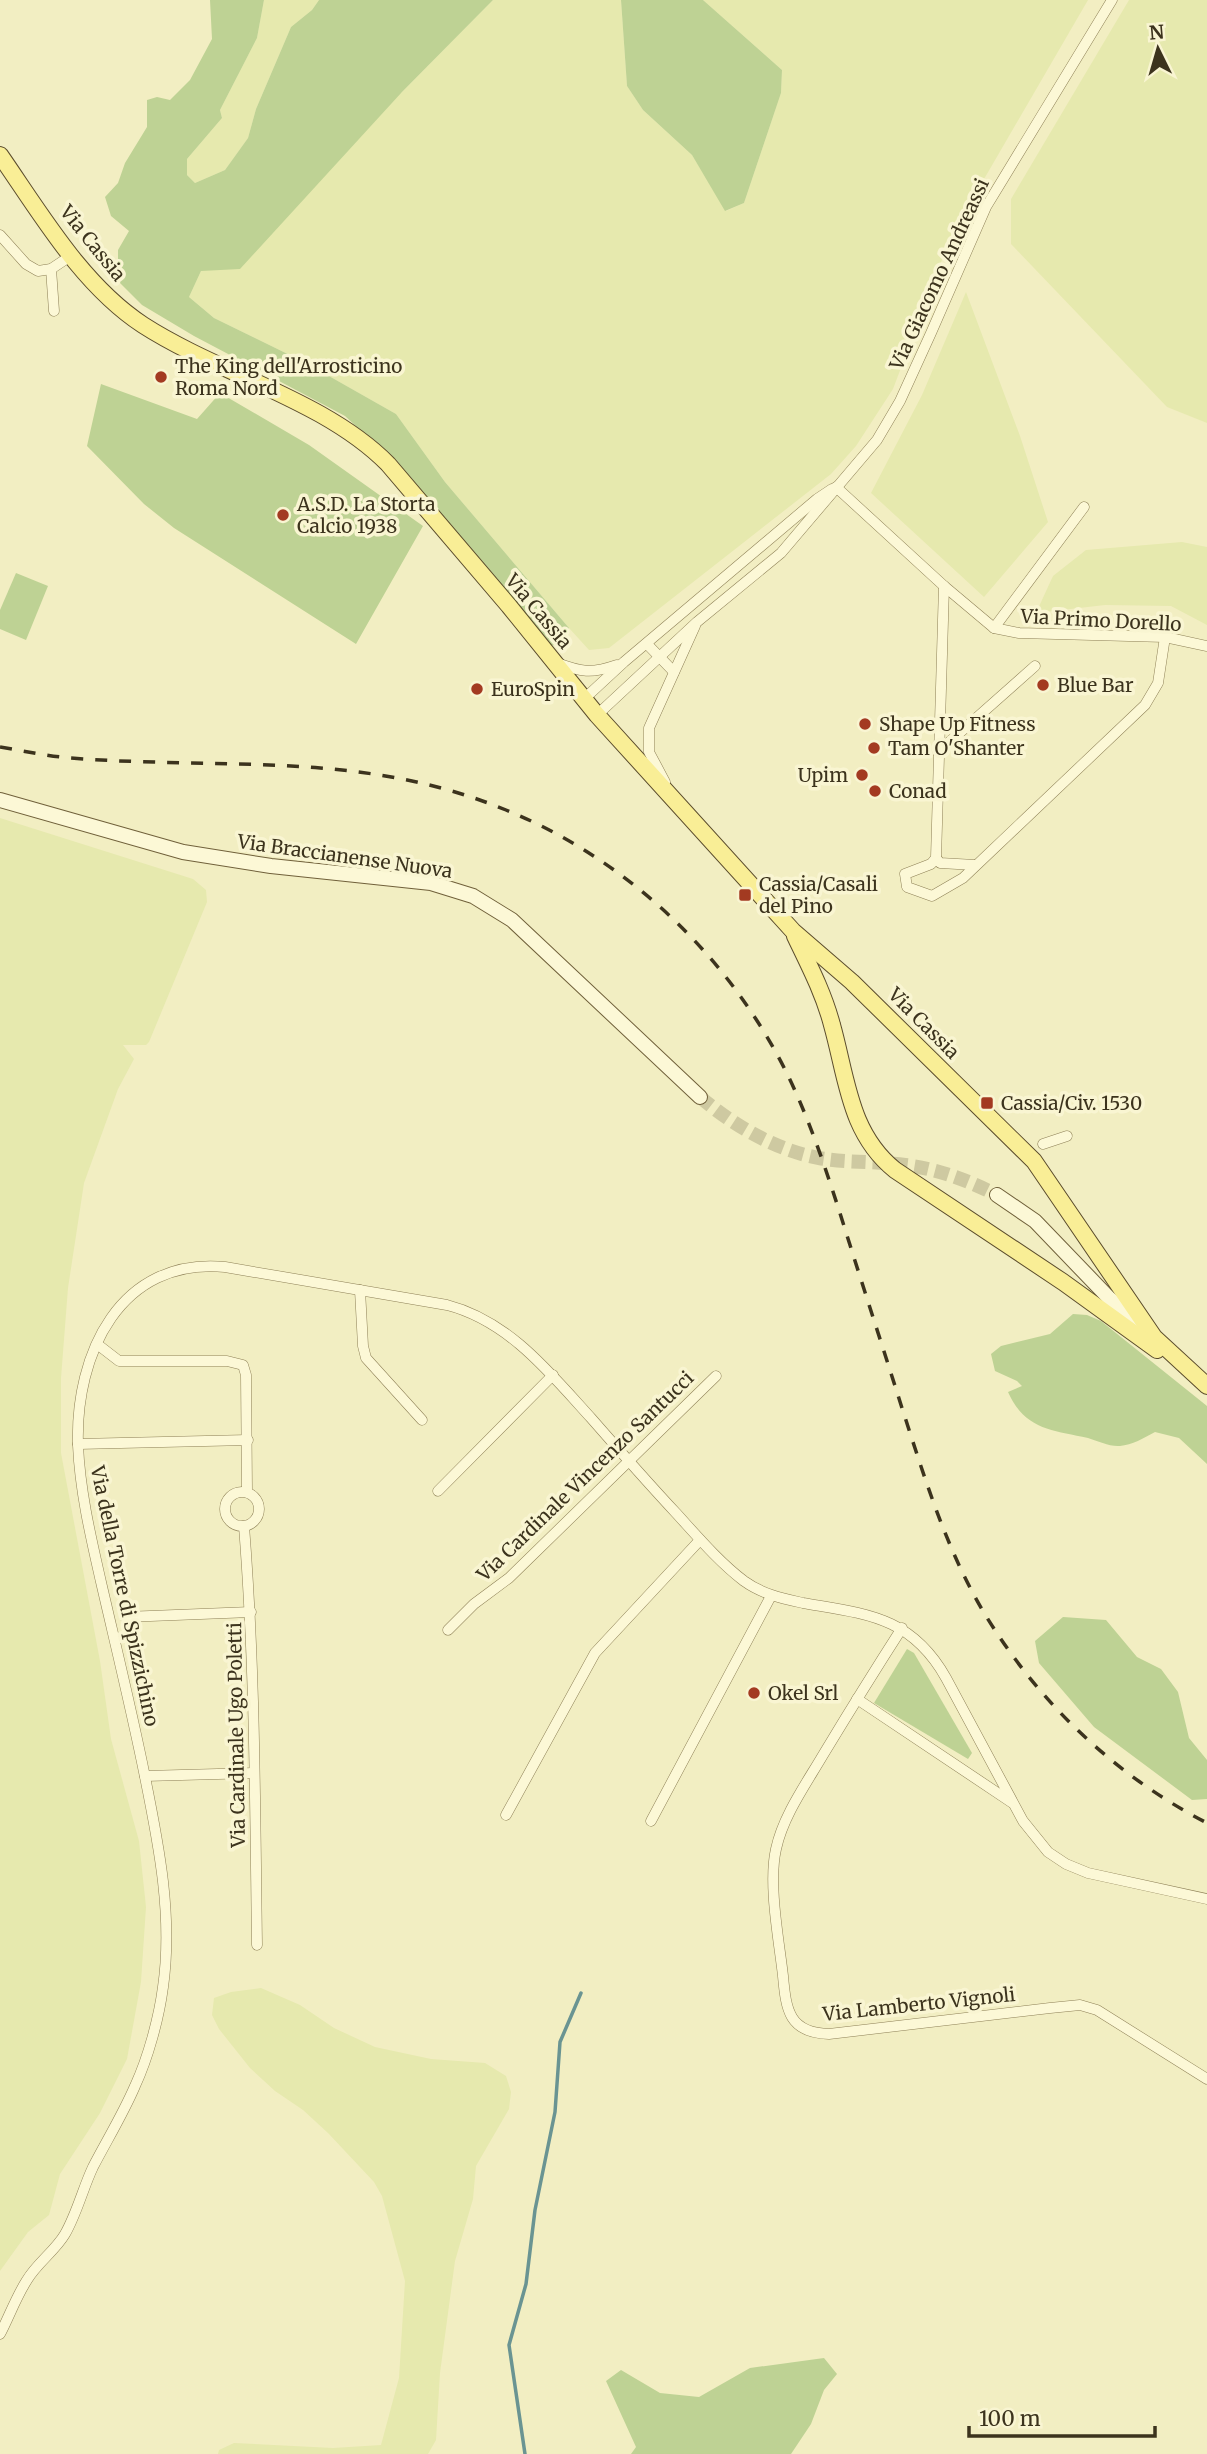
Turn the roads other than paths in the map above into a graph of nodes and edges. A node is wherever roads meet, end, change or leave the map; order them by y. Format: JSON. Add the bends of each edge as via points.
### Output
{"nodes":[{"id":1,"x":1112,"y":0,"type":"edge"},
{"id":2,"x":0,"y":155,"type":"edge"},
{"id":3,"x":0,"y":235,"type":"edge"},
{"id":4,"x":72,"y":255,"type":"junction"},
{"id":5,"x":51,"y":269,"type":"junction"},
{"id":6,"x":54,"y":311,"type":"dead end"},
{"id":7,"x":836,"y":487,"type":"junction"},
{"id":8,"x":846,"y":496,"type":"junction"},
{"id":9,"x":828,"y":499,"type":"junction"},
{"id":10,"x":1084,"y":507,"type":"dead end"},
{"id":11,"x":944,"y":586,"type":"junction"},
{"id":12,"x":696,"y":622,"type":"junction"},
{"id":13,"x":994,"y":628,"type":"junction"},
{"id":14,"x":1165,"y":637,"type":"junction"},
{"id":15,"x":648,"y":644,"type":"junction"},
{"id":16,"x":1207,"y":646,"type":"edge"},
{"id":17,"x":659,"y":657,"type":"junction"},
{"id":18,"x":554,"y":662,"type":"junction"},
{"id":19,"x":624,"y":662,"type":"junction"},
{"id":20,"x":1035,"y":666,"type":"dead end"},
{"id":21,"x":674,"y":672,"type":"junction"},
{"id":22,"x":584,"y":699,"type":"junction"},
{"id":23,"x":597,"y":715,"type":"junction"},
{"id":24,"x":939,"y":752,"type":"junction"},
{"id":25,"x":0,"y":800,"type":"edge"},
{"id":26,"x":680,"y":807,"type":"junction"},
{"id":27,"x":936,"y":858,"type":"junction"},
{"id":28,"x":975,"y":865,"type":"junction"},
{"id":29,"x":793,"y":931,"type":"junction"},
{"id":30,"x":700,"y":1097,"type":"tunnel mouth"},
{"id":31,"x":1067,"y":1136,"type":"dead end"},
{"id":32,"x":1043,"y":1144,"type":"dead end"},
{"id":33,"x":997,"y":1195,"type":"tunnel mouth"},
{"id":34,"x":360,"y":1290,"type":"junction"},
{"id":35,"x":1154,"y":1337,"type":"junction"},
{"id":36,"x":97,"y":1344,"type":"junction"},
{"id":37,"x":553,"y":1375,"type":"junction"},
{"id":38,"x":1193,"y":1375,"type":"junction"},
{"id":39,"x":716,"y":1376,"type":"dead end"},
{"id":40,"x":1207,"y":1386,"type":"edge"},
{"id":41,"x":422,"y":1420,"type":"dead end"},
{"id":42,"x":248,"y":1440,"type":"junction"},
{"id":43,"x":78,"y":1444,"type":"junction"},
{"id":44,"x":628,"y":1461,"type":"junction"},
{"id":45,"x":438,"y":1491,"type":"dead end"},
{"id":46,"x":247,"y":1492,"type":"junction"},
{"id":47,"x":244,"y":1526,"type":"junction"},
{"id":48,"x":700,"y":1540,"type":"junction"},
{"id":49,"x":771,"y":1596,"type":"junction"},
{"id":50,"x":251,"y":1612,"type":"junction"},
{"id":51,"x":125,"y":1617,"type":"dead end"},
{"id":52,"x":902,"y":1628,"type":"junction"},
{"id":53,"x":448,"y":1630,"type":"dead end"},
{"id":54,"x":857,"y":1699,"type":"junction"},
{"id":55,"x":254,"y":1773,"type":"junction"},
{"id":56,"x":145,"y":1776,"type":"junction"},
{"id":57,"x":1012,"y":1803,"type":"junction"},
{"id":58,"x":506,"y":1815,"type":"dead end"},
{"id":59,"x":651,"y":1821,"type":"dead end"},
{"id":60,"x":1207,"y":1899,"type":"edge"},
{"id":61,"x":257,"y":1945,"type":"dead end"},
{"id":62,"x":1207,"y":2079,"type":"edge"},
{"id":63,"x":0,"y":2334,"type":"edge"}],
"edges":[{"from":1,"to":7,"type":"street","name":"Via Giacomo Andreassi","via":[[986,207],[886,428]]},
{"from":2,"to":4,"type":"main road","name":"Via Cassia"},
{"from":3,"to":5,"type":"street","via":[[32,268]]},
{"from":4,"to":5,"type":"street"},
{"from":4,"to":18,"type":"main road","name":"Via Cassia","via":[[117,305],[143,324],[367,445],[416,496]]},
{"from":5,"to":6,"type":"street"},
{"from":7,"to":8,"type":"street","name":"Via Primo Dorello"},
{"from":7,"to":9,"type":"street","name":"Via Giacomo Andreassi"},
{"from":7,"to":15,"type":"street","name":"Via Giacomo Andreassi"},
{"from":8,"to":9,"type":"street"},
{"from":8,"to":11,"type":"street","name":"Via Primo Dorello"},
{"from":9,"to":12,"type":"street","name":"Via Giacomo Andreassi","via":[[780,553]]},
{"from":10,"to":13,"type":"street","name":"Via Primo Dorello"},
{"from":11,"to":13,"type":"street","name":"Via Primo Dorello"},
{"from":11,"to":24,"type":"street"},
{"from":12,"to":17,"type":"street","name":"Via Giacomo Andreassi"},
{"from":12,"to":21,"type":"street","name":"Via Giacomo Andreassi"},
{"from":13,"to":14,"type":"street","name":"Via Primo Dorello","via":[[1019,633]]},
{"from":14,"to":16,"type":"street","name":"Via Primo Dorello"},
{"from":14,"to":28,"type":"street","via":[[1158,683],[1145,705]]},
{"from":15,"to":17,"type":"street"},
{"from":15,"to":19,"type":"street","name":"Via Giacomo Andreassi"},
{"from":17,"to":21,"type":"street"},
{"from":17,"to":23,"type":"street","name":"Via Giacomo Andreassi"},
{"from":18,"to":19,"type":"street","name":"Via Giacomo Andreassi","via":[[588,672]]},
{"from":18,"to":22,"type":"main road","name":"Via Cassia"},
{"from":19,"to":22,"type":"street","name":"Via Giacomo Andreassi"},
{"from":20,"to":24,"type":"street"},
{"from":21,"to":26,"type":"street","name":"Via Giacomo Andreassi","via":[[647,741]]},
{"from":22,"to":23,"type":"main road","name":"Via Cassia"},
{"from":23,"to":26,"type":"main road","name":"Via Cassia"},
{"from":24,"to":27,"type":"street"},
{"from":25,"to":30,"type":"main road","name":"Via Braccianense Nuova","via":[[183,852],[431,883],[473,896],[520,926]]},
{"from":26,"to":29,"type":"main road","name":"Via Cassia"},
{"from":27,"to":28,"type":"street","via":[[940,863]]},
{"from":27,"to":28,"type":"street","via":[[905,874],[907,887],[932,896],[963,878]]},
{"from":29,"to":35,"type":"main road","name":"Via Cassia","via":[[852,982],[1034,1161]]},
{"from":29,"to":38,"type":"main road","via":[[827,1007],[854,1115],[877,1154]]},
{"from":31,"to":32,"type":"street"},
{"from":33,"to":35,"type":"main road","via":[[1035,1221]]},
{"from":34,"to":36,"type":"street","name":"Via della Torre di Spizzichino","via":[[225,1267],[187,1267],[156,1277],[131,1293]]},
{"from":34,"to":37,"type":"street","name":"Via della Torre di Spizzichino","via":[[447,1305],[480,1316]]},
{"from":34,"to":41,"type":"street","via":[[366,1358]]},
{"from":35,"to":38,"type":"main road"},
{"from":36,"to":42,"type":"street","name":"Via Cardinale Ugo Poletti","via":[[119,1361],[243,1365]]},
{"from":36,"to":43,"type":"street","name":"Via della Torre di Spizzichino","via":[[85,1376]]},
{"from":37,"to":44,"type":"street","name":"Via della Torre di Spizzichino"},
{"from":37,"to":45,"type":"street"},
{"from":38,"to":40,"type":"main road"},
{"from":39,"to":44,"type":"street","name":"Via Cardinale Vincenzo Santucci"},
{"from":42,"to":43,"type":"street"},
{"from":42,"to":46,"type":"street","name":"Via Cardinale Ugo Poletti"},
{"from":43,"to":56,"type":"street","name":"Via della Torre di Spizzichino","via":[[91,1538]]},
{"from":44,"to":48,"type":"street","name":"Via della Torre di Spizzichino"},
{"from":44,"to":53,"type":"street","name":"Via Cardinale Vincenzo Santucci","via":[[509,1578]]},
{"from":46,"to":47,"type":"street","name":"Via Cardinale Ugo Poletti","via":[[259,1511],[254,1521]]},
{"from":46,"to":47,"type":"street","via":[[231,1495],[224,1510],[233,1524]]},
{"from":47,"to":50,"type":"street","name":"Via Cardinale Ugo Poletti"},
{"from":48,"to":49,"type":"street","name":"Via della Torre di Spizzichino","via":[[742,1579]]},
{"from":48,"to":58,"type":"street","via":[[595,1653]]},
{"from":49,"to":52,"type":"street","name":"Via della Torre di Spizzichino","via":[[860,1613]]},
{"from":49,"to":59,"type":"street"},
{"from":50,"to":51,"type":"street"},
{"from":50,"to":55,"type":"street","name":"Via Cardinale Ugo Poletti"},
{"from":52,"to":54,"type":"street","name":"Via Lamberto Vignoli"},
{"from":52,"to":57,"type":"street","name":"Via della Torre di Spizzichino","via":[[937,1662]]},
{"from":54,"to":57,"type":"street"},
{"from":54,"to":62,"type":"street","name":"Via Lamberto Vignoli","via":[[794,1806],[776,1850],[774,1881],[785,1996],[798,2025],[819,2033],[841,2033],[1080,2006],[1119,2022]]},
{"from":55,"to":56,"type":"street"},
{"from":55,"to":61,"type":"street","name":"Via Cardinale Ugo Poletti"},
{"from":56,"to":63,"type":"street","name":"Via della Torre di Spizzichino","via":[[168,1925],[163,1988],[154,2026],[136,2085],[65,2235],[27,2280]]},
{"from":57,"to":60,"type":"street","name":"Via della Torre di Spizzichino","via":[[1035,1838],[1066,1864]]}]}
